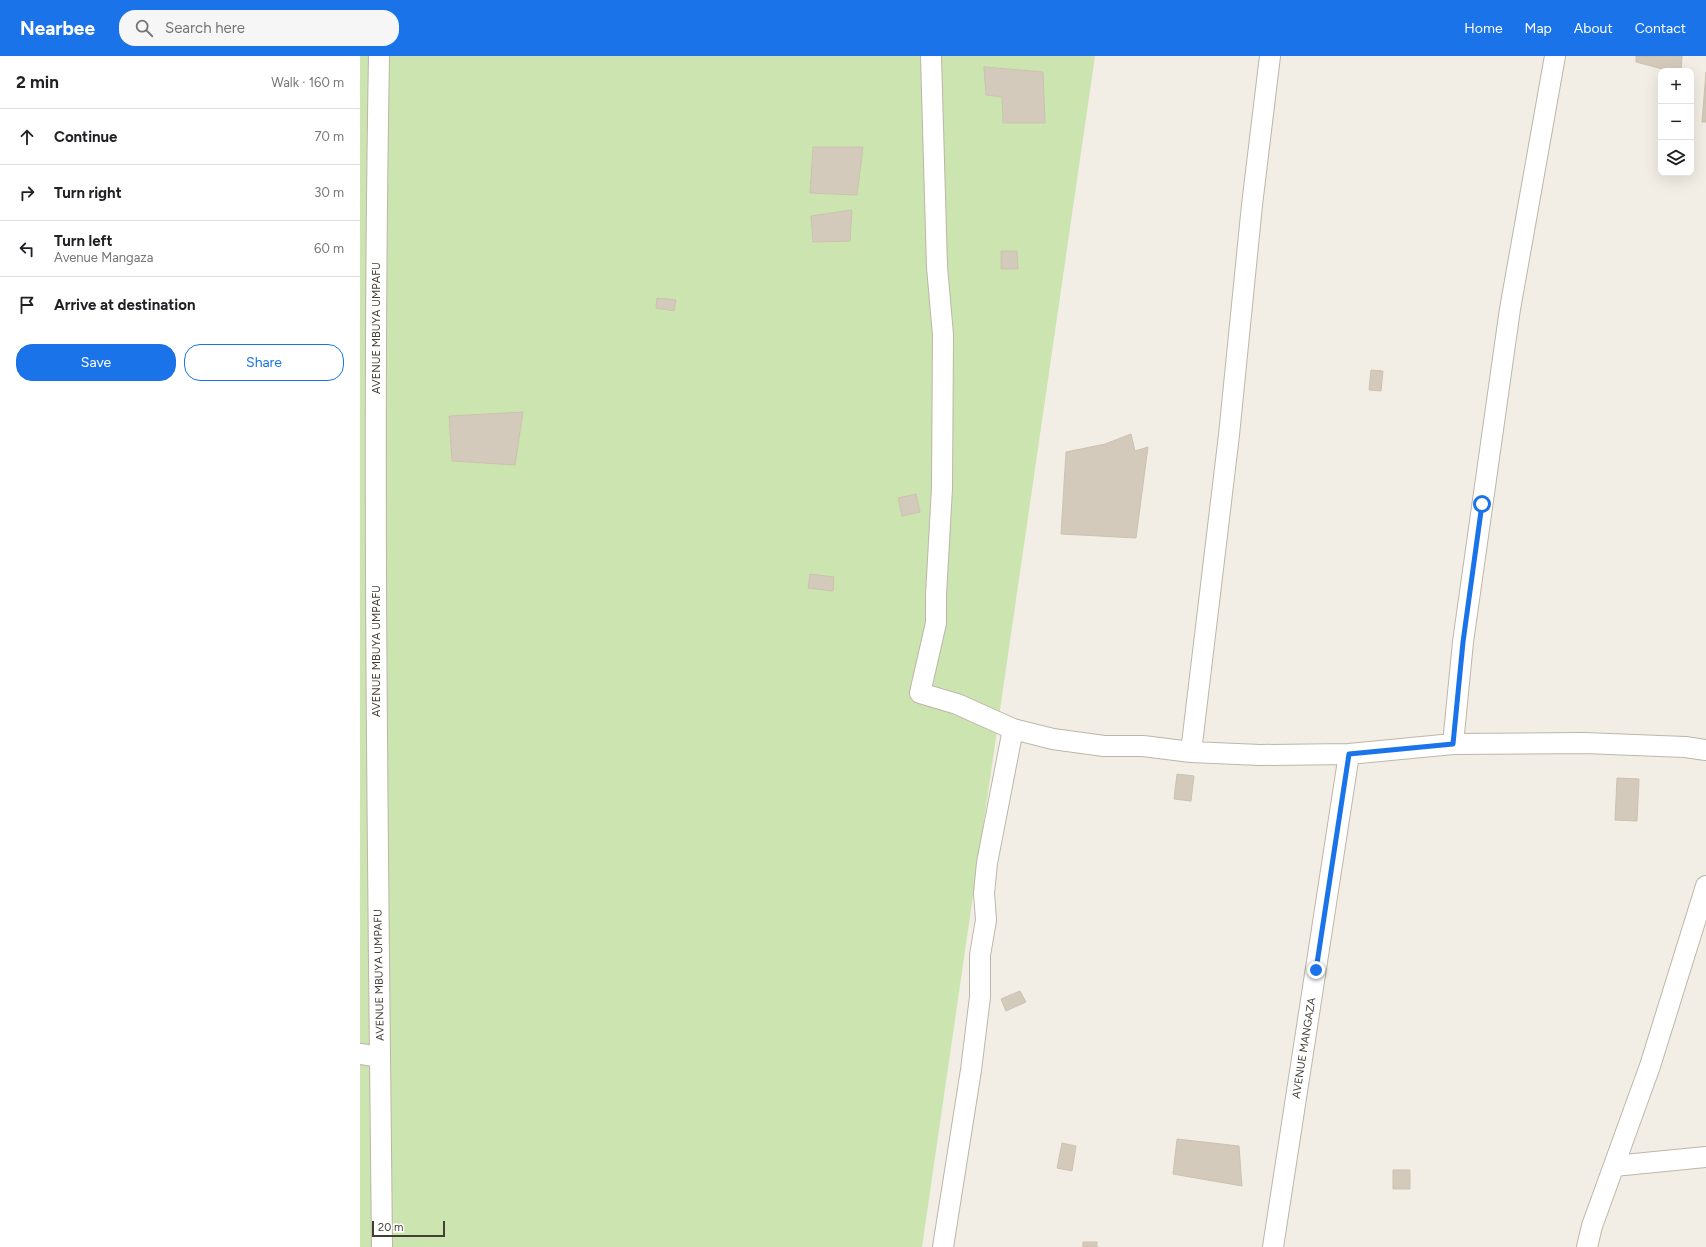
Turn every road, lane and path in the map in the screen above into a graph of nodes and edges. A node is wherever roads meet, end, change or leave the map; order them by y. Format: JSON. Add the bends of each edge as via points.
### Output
{"nodes":[{"id":1,"x":379,"y":56,"type":"edge"},
{"id":2,"x":931,"y":56,"type":"edge"},
{"id":3,"x":1270,"y":56,"type":"edge"},
{"id":4,"x":1555,"y":56,"type":"edge"},
{"id":5,"x":1013,"y":729,"type":"junction"},
{"id":6,"x":1453,"y":744,"type":"junction"},
{"id":7,"x":1706,"y":750,"type":"edge"},
{"id":8,"x":1191,"y":752,"type":"junction"},
{"id":9,"x":1349,"y":754,"type":"junction"},
{"id":10,"x":1705,"y":893,"type":"edge"},
{"id":11,"x":360,"y":1054,"type":"edge"},
{"id":12,"x":380,"y":1057,"type":"junction"},
{"id":13,"x":1706,"y":1157,"type":"edge"},
{"id":14,"x":1614,"y":1166,"type":"junction"},
{"id":15,"x":382,"y":1247,"type":"edge"},
{"id":16,"x":943,"y":1247,"type":"edge"},
{"id":17,"x":1273,"y":1247,"type":"edge"},
{"id":18,"x":1587,"y":1247,"type":"edge"}],
"edges":[{"from":1,"to":12,"type":"street","name":"AVENUE MBUYA UMPAFU","via":[[376,232],[376,682]]},
{"from":2,"to":5,"type":"street","via":[[937,267],[942,335],[943,467],[936,623],[920,693],[957,704]]},
{"from":3,"to":8,"type":"street"},
{"from":4,"to":6,"type":"street","via":[[1510,309],[1464,627]]},
{"from":5,"to":8,"type":"street","via":[[1060,740],[1104,746],[1143,746]]},
{"from":5,"to":16,"type":"street","via":[[987,863],[984,893],[986,920],[980,955],[980,997]]},
{"from":6,"to":7,"type":"street","via":[[1584,743]]},
{"from":6,"to":9,"type":"street"},
{"from":8,"to":9,"type":"street","via":[[1260,755]]},
{"from":9,"to":17,"type":"street","name":"AVENUE MANGAZA"},
{"from":10,"to":14,"type":"street","via":[[1650,1066]]},
{"from":11,"to":12,"type":"street"},
{"from":12,"to":15,"type":"street","name":"AVENUE MBUYA UMPAFU"},
{"from":13,"to":14,"type":"street"},
{"from":14,"to":18,"type":"street"}]}
